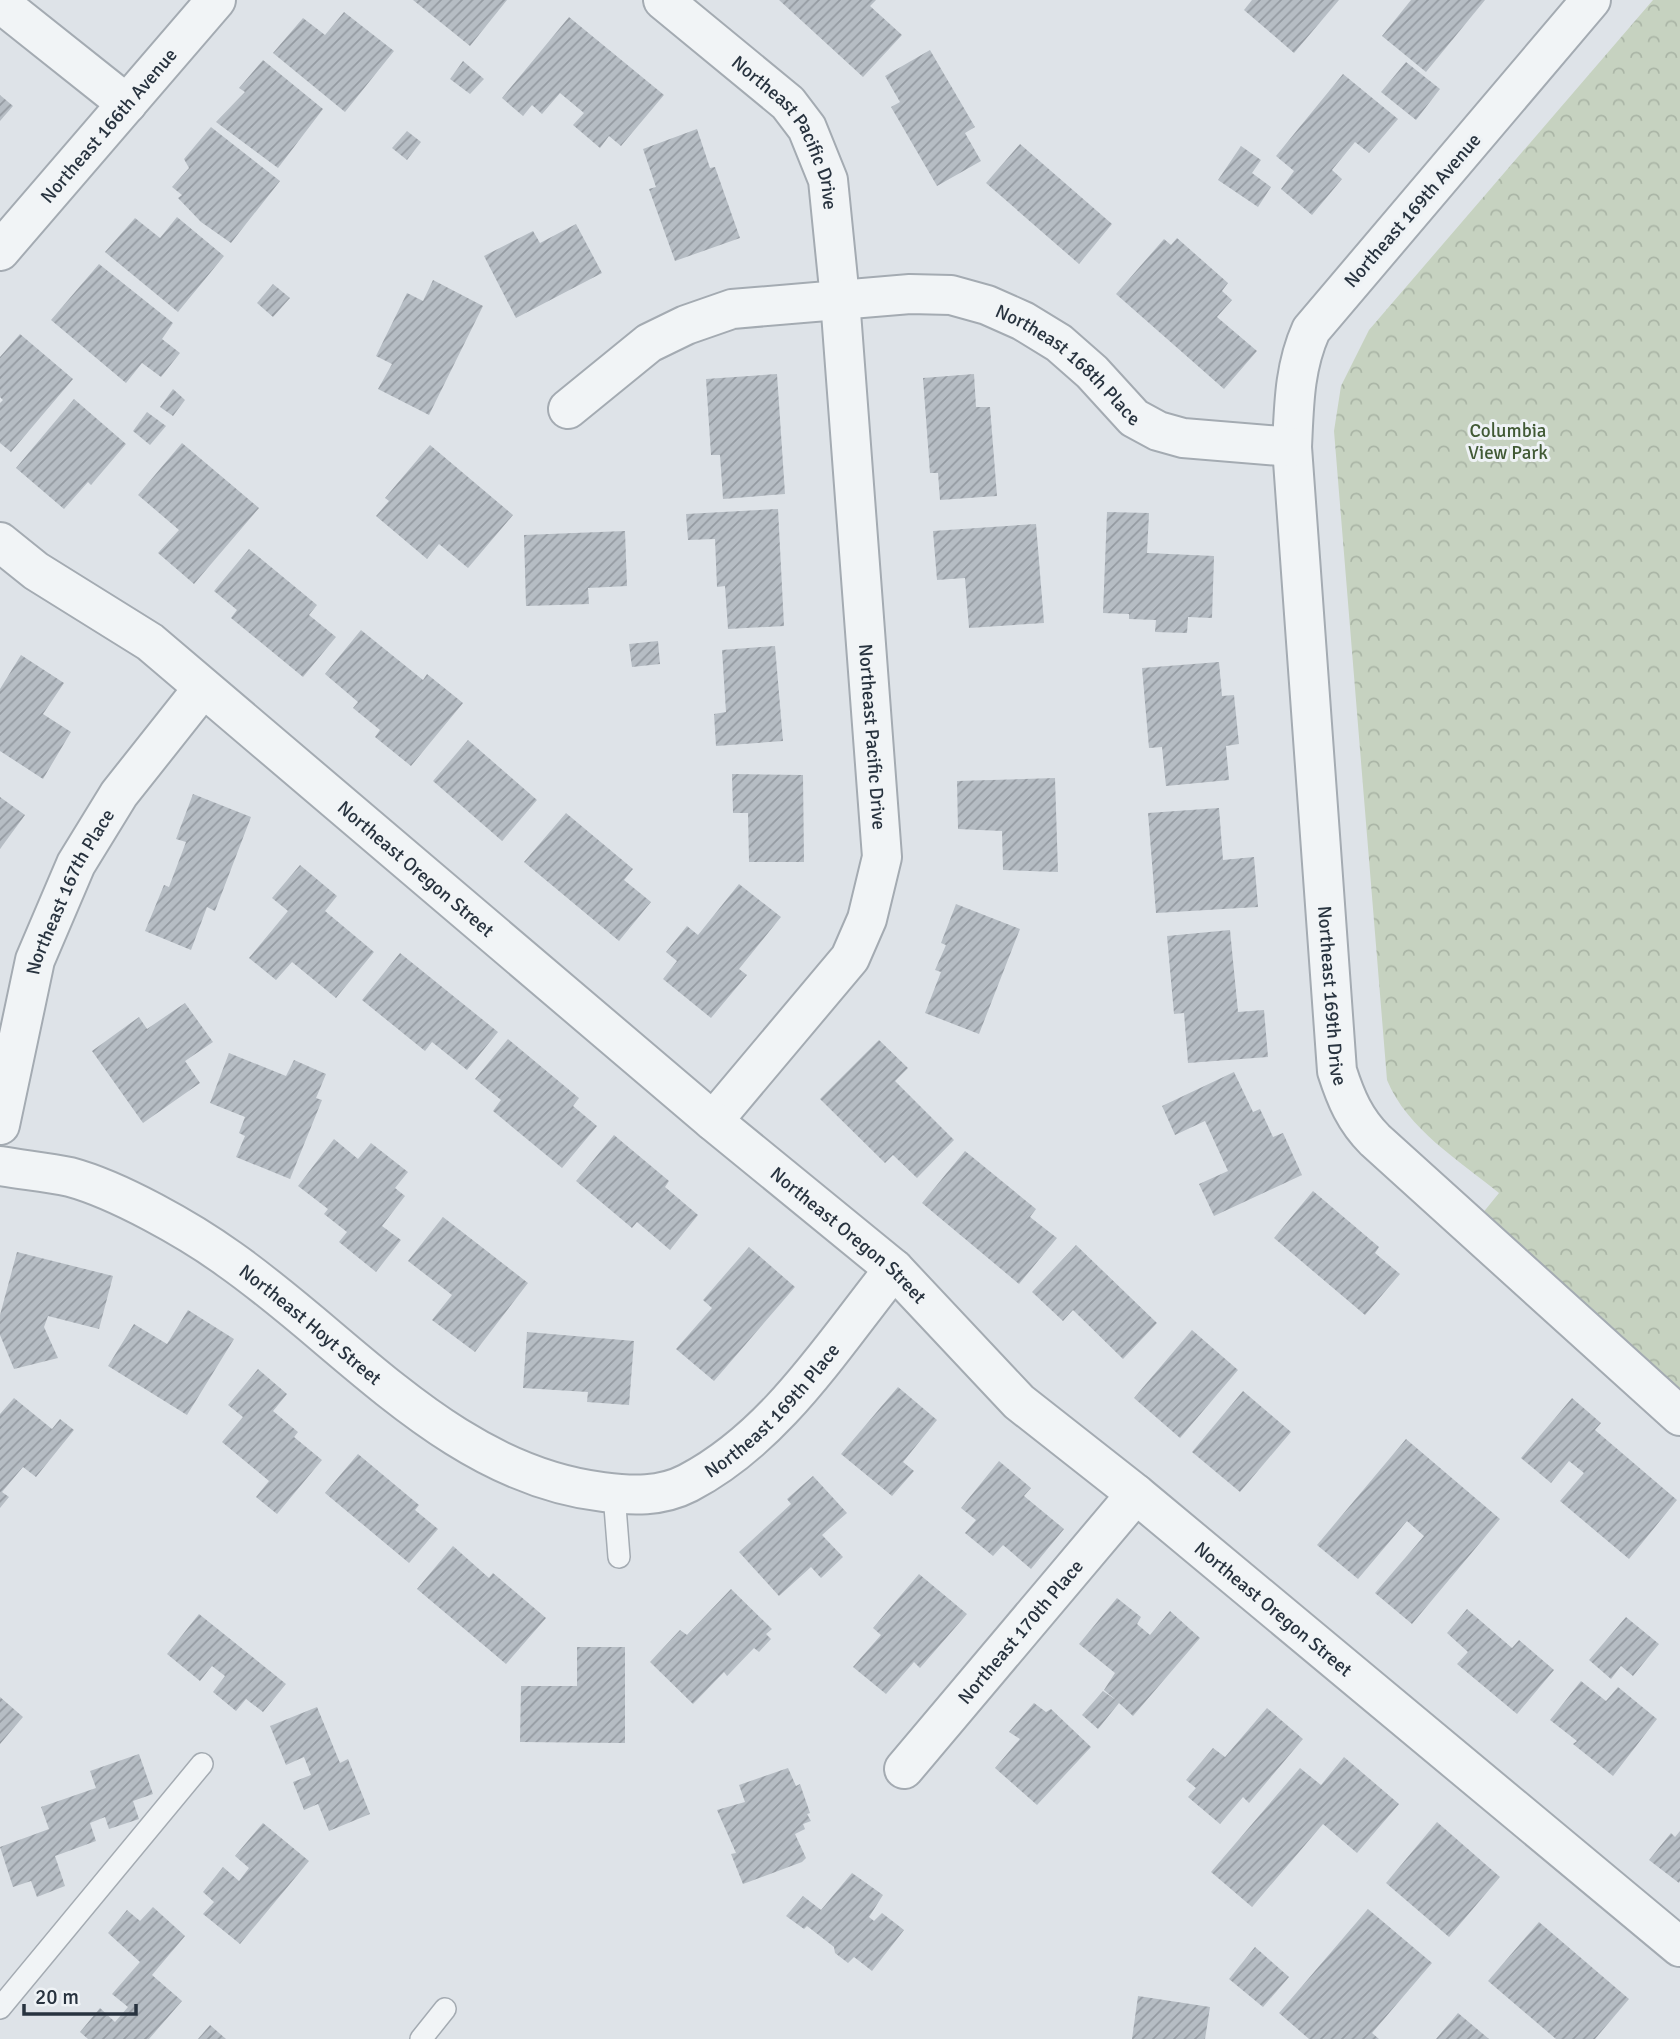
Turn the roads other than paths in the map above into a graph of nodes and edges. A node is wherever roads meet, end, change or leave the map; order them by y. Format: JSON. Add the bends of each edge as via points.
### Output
{"nodes":[{"id":1,"x":216,"y":0,"type":"edge"},
{"id":2,"x":663,"y":0,"type":"edge"},
{"id":3,"x":1591,"y":0,"type":"edge"},
{"id":4,"x":0,"y":3,"type":"edge"},
{"id":5,"x":127,"y":104,"type":"junction"},
{"id":6,"x":0,"y":251,"type":"edge"},
{"id":7,"x":841,"y":299,"type":"junction"},
{"id":8,"x":568,"y":409,"type":"dead end"},
{"id":9,"x":1292,"y":447,"type":"junction"},
{"id":10,"x":0,"y":542,"type":"edge"},
{"id":11,"x":203,"y":688,"type":"junction"},
{"id":12,"x":713,"y":1121,"type":"junction"},
{"id":13,"x":0,"y":1125,"type":"edge"},
{"id":14,"x":0,"y":1166,"type":"edge"},
{"id":15,"x":894,"y":1269,"type":"junction"},
{"id":16,"x":1676,"y":1409,"type":"edge"},
{"id":17,"x":614,"y":1494,"type":"junction"},
{"id":18,"x":1136,"y":1494,"type":"junction"},
{"id":19,"x":619,"y":1557,"type":"dead end"},
{"id":20,"x":202,"y":1765,"type":"dead end"},
{"id":21,"x":904,"y":1769,"type":"dead end"},
{"id":22,"x":1680,"y":1947,"type":"edge"},
{"id":23,"x":0,"y":2008,"type":"edge"},
{"id":24,"x":445,"y":2009,"type":"dead end"},
{"id":25,"x":421,"y":2039,"type":"edge"}],
"edges":[{"from":1,"to":5,"type":"street","name":"Northeast 166th Avenue"},
{"from":2,"to":7,"type":"street","name":"Northeast Pacific Drive","via":[[788,103],[807,128],[828,180]]},
{"from":3,"to":9,"type":"street","name":"Northeast 169th Avenue","via":[[1311,330],[1297,369]]},
{"from":4,"to":5,"type":"street"},
{"from":5,"to":6,"type":"street","name":"Northeast 166th Avenue"},
{"from":7,"to":8,"type":"street","via":[[732,309],[686,325],[649,343]]},
{"from":7,"to":9,"type":"street","name":"Northeast 168th Place","via":[[951,295],[987,305],[1059,343],[1135,418],[1158,431],[1183,438]]},
{"from":7,"to":12,"type":"street","name":"Northeast Pacific Drive","via":[[881,857],[867,919],[850,958]]},
{"from":9,"to":16,"type":"street","name":"Northeast 169th Drive","via":[[1337,1071],[1345,1099],[1358,1123],[1375,1140]]},
{"from":10,"to":11,"type":"street","name":"Northeast Oregon Street","via":[[36,571],[150,642]]},
{"from":11,"to":12,"type":"street","name":"Northeast Oregon Street"},
{"from":11,"to":13,"type":"street","name":"Northeast 167th Place","via":[[119,794],[76,864],[35,960]]},
{"from":12,"to":15,"type":"street","name":"Northeast Oregon Street"},
{"from":14,"to":17,"type":"street","name":"Northeast Hoyt Street","via":[[71,1178],[132,1203],[229,1259],[430,1420],[496,1460],[573,1489]]},
{"from":15,"to":17,"type":"street","name":"Northeast 169th Place","via":[[769,1424],[738,1451],[686,1484],[651,1495]]},
{"from":15,"to":18,"type":"street","name":"Northeast Oregon Street","via":[[1019,1402]]},
{"from":17,"to":19,"type":"lane"},
{"from":18,"to":21,"type":"street","name":"Northeast 170th Place"},
{"from":18,"to":22,"type":"street","name":"Northeast Oregon Street"},
{"from":20,"to":23,"type":"lane"},
{"from":24,"to":25,"type":"lane"}]}
